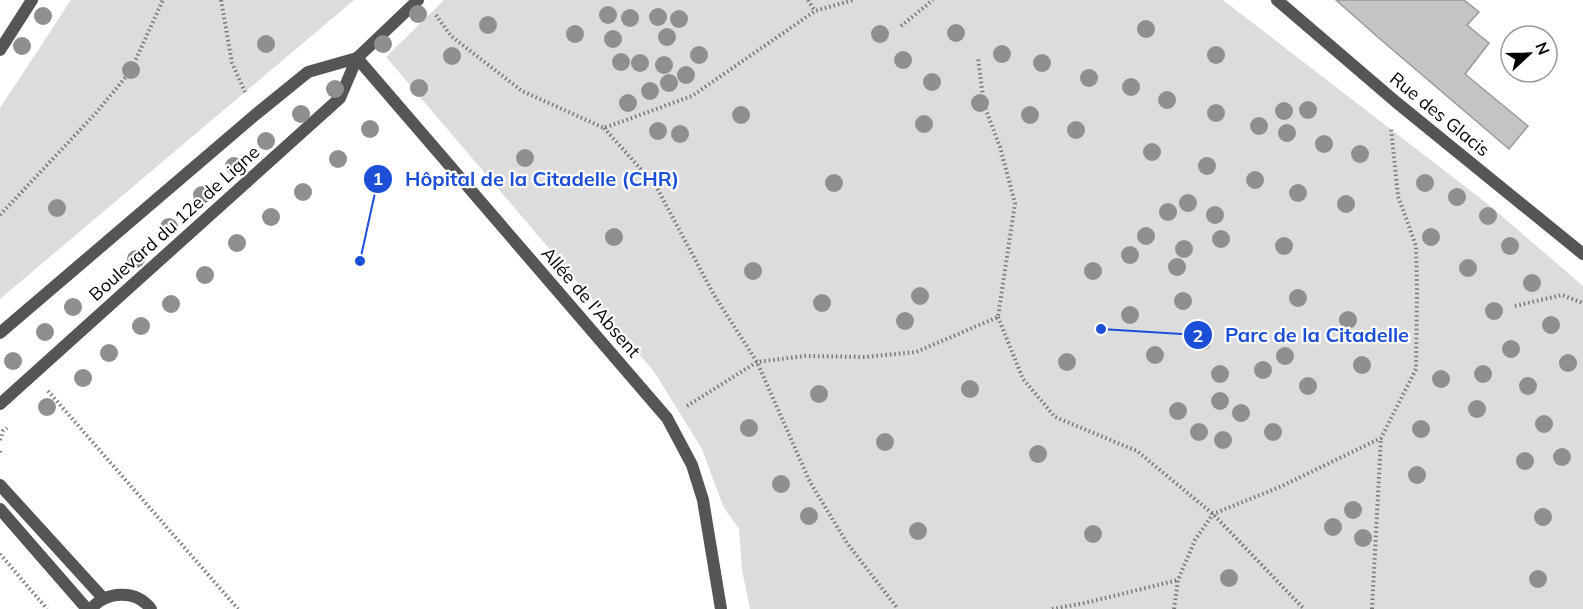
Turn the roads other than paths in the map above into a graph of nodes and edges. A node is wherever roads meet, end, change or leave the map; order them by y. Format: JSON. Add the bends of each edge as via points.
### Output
{"nodes":[{"id":1,"x":32,"y":0,"type":"edge"},
{"id":2,"x":418,"y":0,"type":"edge"},
{"id":3,"x":1277,"y":0,"type":"edge"},
{"id":4,"x":0,"y":50,"type":"edge"},
{"id":5,"x":357,"y":58,"type":"junction"},
{"id":6,"x":1583,"y":254,"type":"edge"},
{"id":7,"x":0,"y":333,"type":"edge"},
{"id":8,"x":0,"y":404,"type":"edge"},
{"id":9,"x":0,"y":485,"type":"edge"},
{"id":10,"x":0,"y":509,"type":"edge"},
{"id":11,"x":103,"y":598,"type":"junction"},
{"id":12,"x":89,"y":609,"type":"edge"},
{"id":13,"x":151,"y":609,"type":"edge"},
{"id":14,"x":721,"y":609,"type":"edge"}],
"edges":[{"from":1,"to":4,"type":"street"},
{"from":2,"to":5,"type":"street","name":"Boulevard du 12e de Ligne"},
{"from":3,"to":6,"type":"street","name":"Rue des Glacis"},
{"from":5,"to":7,"type":"street","name":"Boulevard du 12e de Ligne","via":[[308,72]]},
{"from":5,"to":8,"type":"street","name":"Boulevard du 12e de Ligne","via":[[340,98]]},
{"from":5,"to":14,"type":"street","name":"Allée de l'Absent","via":[[667,418],[692,465],[703,500]]},
{"from":9,"to":11,"type":"street"},
{"from":10,"to":12,"type":"street"},
{"from":11,"to":12,"type":"street"},
{"from":11,"to":13,"type":"street","via":[[118,594],[134,596]]}]}
